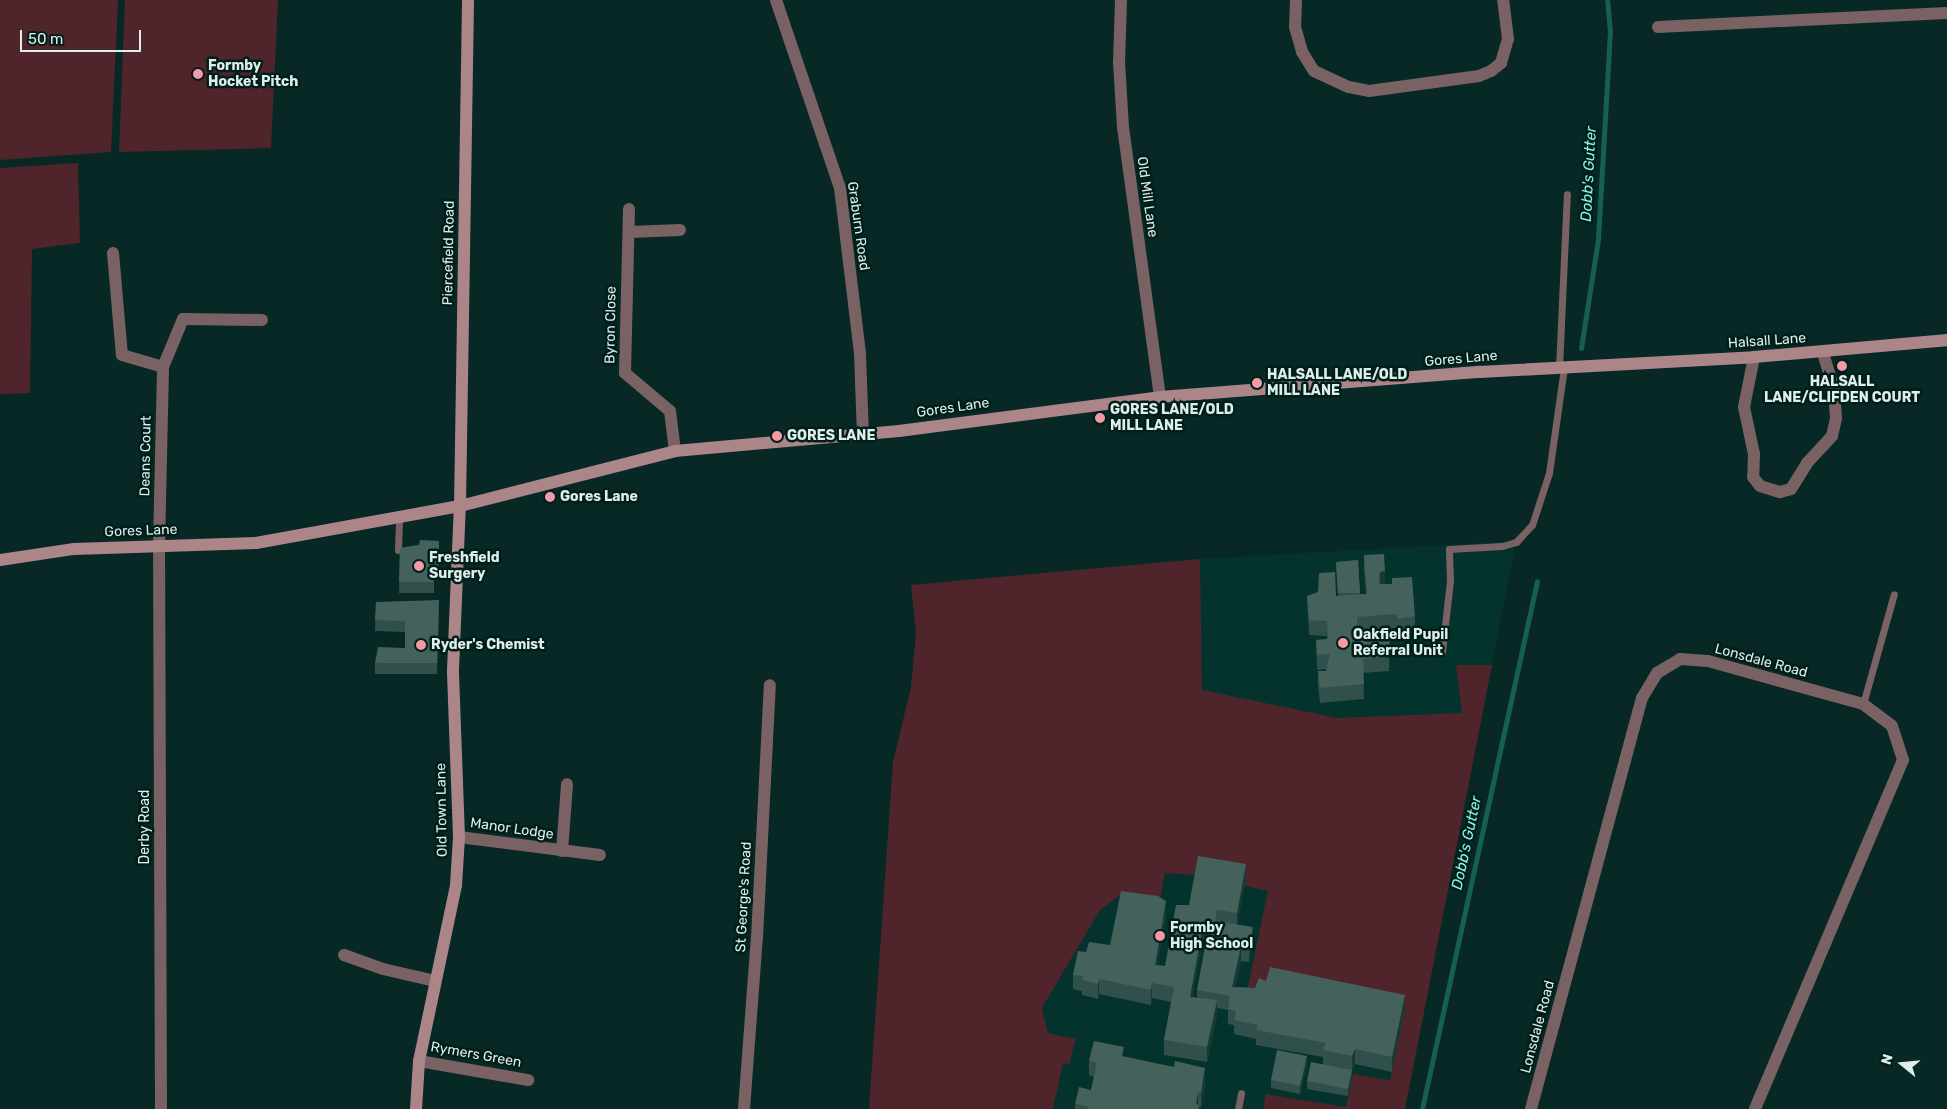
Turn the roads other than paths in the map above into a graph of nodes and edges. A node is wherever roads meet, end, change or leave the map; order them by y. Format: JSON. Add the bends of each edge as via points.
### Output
{"nodes":[{"id":1,"x":468,"y":0,"type":"edge"},
{"id":2,"x":776,"y":0,"type":"edge"},
{"id":3,"x":1121,"y":0,"type":"edge"},
{"id":4,"x":1296,"y":0,"type":"edge"},
{"id":5,"x":1503,"y":0,"type":"edge"},
{"id":6,"x":1947,"y":13,"type":"edge"},
{"id":7,"x":1658,"y":27,"type":"dead end"},
{"id":8,"x":1567,"y":194,"type":"dead end"},
{"id":9,"x":629,"y":209,"type":"dead end"},
{"id":10,"x":680,"y":230,"type":"dead end"},
{"id":11,"x":630,"y":232,"type":"junction"},
{"id":12,"x":113,"y":253,"type":"dead end"},
{"id":13,"x":262,"y":320,"type":"dead end"},
{"id":14,"x":1947,"y":340,"type":"edge"},
{"id":15,"x":1823,"y":352,"type":"junction"},
{"id":16,"x":1754,"y":358,"type":"junction"},
{"id":17,"x":1589,"y":366,"type":"joint"},
{"id":18,"x":163,"y":367,"type":"junction"},
{"id":19,"x":1562,"y":368,"type":"junction"},
{"id":20,"x":1160,"y":396,"type":"junction"},
{"id":21,"x":862,"y":435,"type":"junction"},
{"id":22,"x":676,"y":451,"type":"junction"},
{"id":23,"x":460,"y":506,"type":"junction"},
{"id":24,"x":399,"y":517,"type":"junction"},
{"id":25,"x":159,"y":545,"type":"junction"},
{"id":26,"x":398,"y":550,"type":"edge"},
{"id":27,"x":0,"y":560,"type":"edge"},
{"id":28,"x":1894,"y":594,"type":"dead end"},
{"id":29,"x":1442,"y":652,"type":"dead end"},
{"id":30,"x":770,"y":685,"type":"dead end"},
{"id":31,"x":1863,"y":704,"type":"junction"},
{"id":32,"x":567,"y":784,"type":"dead end"},
{"id":33,"x":458,"y":837,"type":"junction"},
{"id":34,"x":562,"y":851,"type":"junction"},
{"id":35,"x":600,"y":856,"type":"dead end"},
{"id":36,"x":344,"y":954,"type":"dead end"},
{"id":37,"x":435,"y":981,"type":"junction"},
{"id":38,"x":419,"y":1060,"type":"junction"},
{"id":39,"x":528,"y":1080,"type":"dead end"},
{"id":40,"x":1241,"y":1093,"type":"dead end"},
{"id":41,"x":161,"y":1109,"type":"edge"},
{"id":42,"x":416,"y":1109,"type":"edge"},
{"id":43,"x":744,"y":1109,"type":"edge"},
{"id":44,"x":1238,"y":1109,"type":"edge"},
{"id":45,"x":1531,"y":1109,"type":"edge"},
{"id":46,"x":1755,"y":1109,"type":"edge"}],
"edges":[{"from":1,"to":23,"type":"street","name":"Piercefield Road"},
{"from":2,"to":21,"type":"street","name":"Graburn Road","via":[[840,188],[860,354]]},
{"from":3,"to":20,"type":"street","name":"Old Mill Lane","via":[[1119,62],[1123,127]]},
{"from":4,"to":5,"type":"street","via":[[1295,27],[1302,52],[1314,71],[1349,87],[1369,91],[1478,76],[1491,71],[1501,63],[1508,39]]},
{"from":6,"to":7,"type":"street"},
{"from":8,"to":19,"type":"lane"},
{"from":9,"to":11,"type":"street","name":"Byron Close"},
{"from":10,"to":11,"type":"street"},
{"from":11,"to":22,"type":"street","name":"Byron Close","via":[[626,373],[670,411]]},
{"from":12,"to":18,"type":"street","via":[[122,355]]},
{"from":13,"to":18,"type":"street","name":"Deans Court","via":[[183,319]]},
{"from":14,"to":15,"type":"street","name":"Halsall Lane"},
{"from":15,"to":16,"type":"street","name":"Halsall Lane"},
{"from":15,"to":16,"type":"street","via":[[1834,389],[1834,428],[1791,488],[1780,492],[1760,486],[1754,477],[1754,454],[1744,407]]},
{"from":16,"to":17,"type":"street","name":"Halsall Lane"},
{"from":17,"to":19,"type":"street","name":"Gores Lane"},
{"from":18,"to":25,"type":"street","name":"Deans Court"},
{"from":19,"to":20,"type":"street","name":"Gores Lane"},
{"from":19,"to":29,"type":"lane","via":[[1550,473],[1532,525],[1516,542],[1502,546],[1449,549],[1450,581]]},
{"from":20,"to":21,"type":"street","name":"Gores Lane"},
{"from":21,"to":22,"type":"street","name":"Gores Lane"},
{"from":22,"to":23,"type":"street","name":"Gores Lane"},
{"from":23,"to":24,"type":"street","name":"Gores Lane"},
{"from":23,"to":33,"type":"street","name":"Old Town Lane","via":[[453,670]]},
{"from":24,"to":25,"type":"street","name":"Gores Lane","via":[[256,543]]},
{"from":24,"to":26,"type":"lane"},
{"from":25,"to":27,"type":"street","name":"Gores Lane","via":[[74,549]]},
{"from":25,"to":41,"type":"street","name":"Derby Road"},
{"from":28,"to":31,"type":"lane"},
{"from":30,"to":43,"type":"street","name":"St George's Road","via":[[757,938]]},
{"from":31,"to":45,"type":"street","name":"Lonsdale Road","via":[[1708,661],[1680,660],[1657,673],[1642,698]]},
{"from":31,"to":46,"type":"street","name":"Lonsdale Road","via":[[1892,726],[1903,760]]},
{"from":32,"to":34,"type":"street","name":"Manor Lodge"},
{"from":33,"to":34,"type":"street","name":"Manor Lodge"},
{"from":33,"to":37,"type":"street","name":"Old Town Lane","via":[[456,885]]},
{"from":34,"to":35,"type":"street","name":"Manor Lodge"},
{"from":36,"to":37,"type":"street","via":[[383,969]]},
{"from":37,"to":38,"type":"street","name":"Old Town Lane"},
{"from":38,"to":39,"type":"street","name":"Rymers Green"},
{"from":38,"to":42,"type":"street","name":"Old Town Lane"},
{"from":40,"to":44,"type":"lane"}]}
